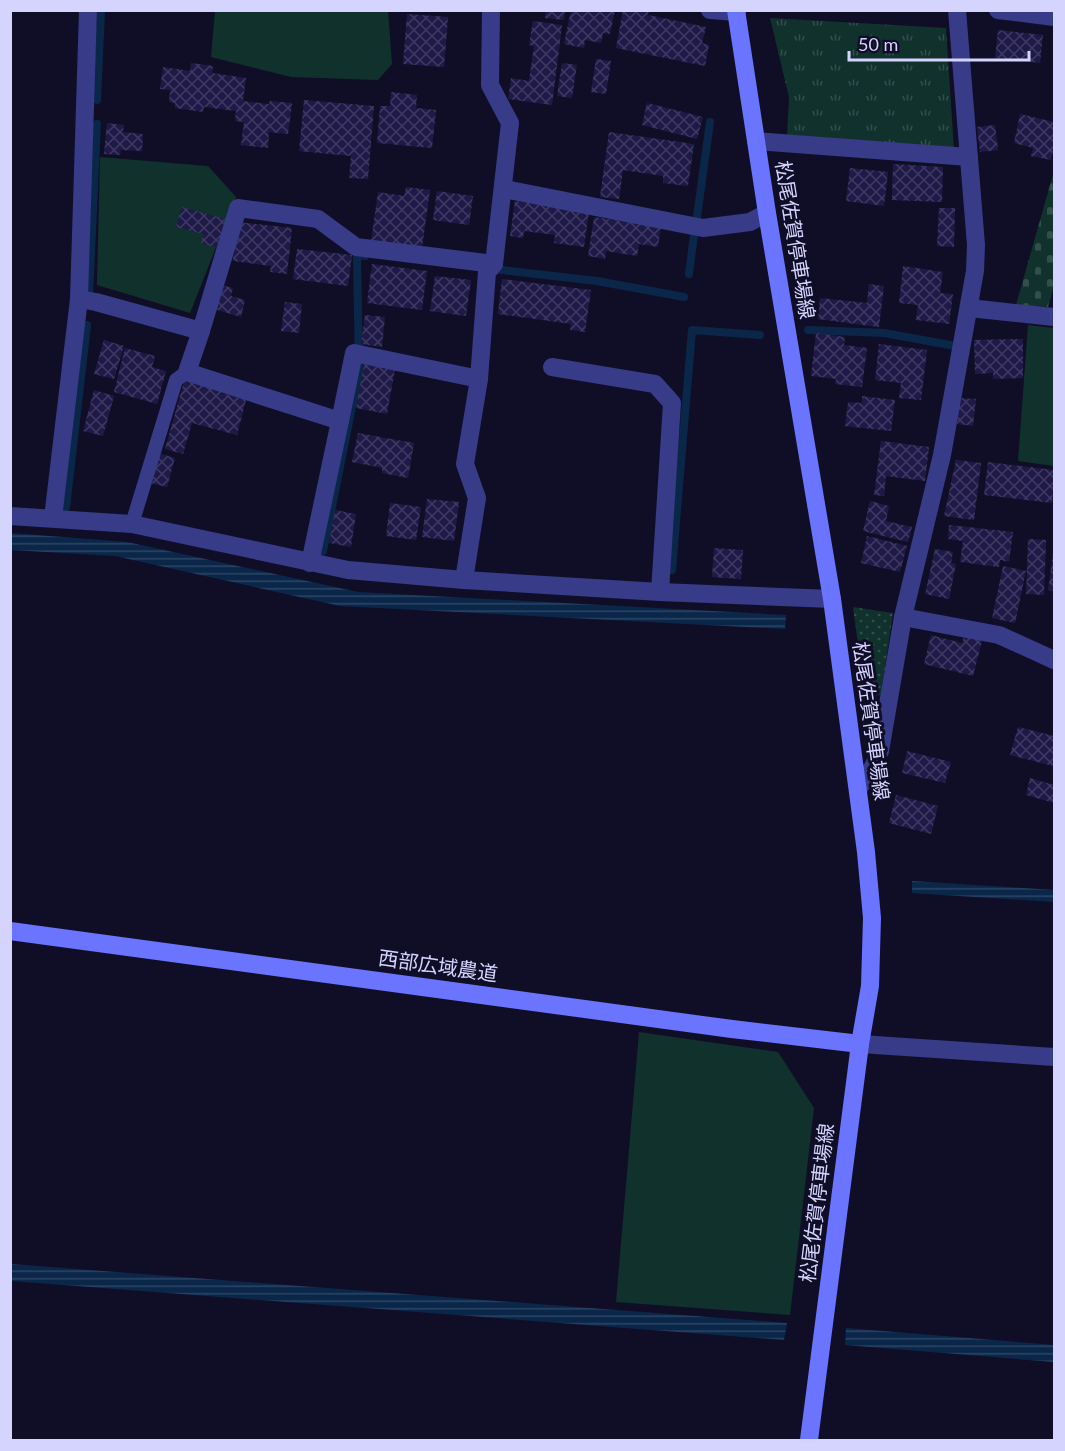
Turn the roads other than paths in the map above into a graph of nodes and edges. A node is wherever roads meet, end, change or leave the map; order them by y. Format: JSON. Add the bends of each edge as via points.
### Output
{"nodes":[{"id":1,"x":88,"y":10,"type":"edge"},
{"id":2,"x":491,"y":10,"type":"edge"},
{"id":3,"x":710,"y":10,"type":"edge"},
{"id":4,"x":957,"y":10,"type":"edge"},
{"id":5,"x":998,"y":10,"type":"edge"},
{"id":6,"x":736,"y":11,"type":"edge"},
{"id":7,"x":1054,"y":17,"type":"edge"},
{"id":8,"x":756,"y":141,"type":"junction"},
{"id":9,"x":969,"y":157,"type":"junction"},
{"id":10,"x":504,"y":189,"type":"junction"},
{"id":11,"x":767,"y":213,"type":"junction"},
{"id":12,"x":490,"y":268,"type":"junction"},
{"id":13,"x":79,"y":299,"type":"junction"},
{"id":14,"x":969,"y":308,"type":"junction"},
{"id":15,"x":1054,"y":317,"type":"edge"},
{"id":16,"x":201,"y":331,"type":"junction"},
{"id":17,"x":552,"y":367,"type":"dead end"},
{"id":18,"x":187,"y":372,"type":"junction"},
{"id":19,"x":479,"y":380,"type":"junction"},
{"id":20,"x":340,"y":421,"type":"junction"},
{"id":21,"x":10,"y":516,"type":"edge"},
{"id":22,"x":53,"y":518,"type":"junction"},
{"id":23,"x":132,"y":524,"type":"junction"},
{"id":24,"x":310,"y":563,"type":"junction"},
{"id":25,"x":464,"y":580,"type":"junction"},
{"id":26,"x":660,"y":592,"type":"junction"},
{"id":27,"x":831,"y":599,"type":"junction"},
{"id":28,"x":903,"y":617,"type":"junction"},
{"id":29,"x":1054,"y":660,"type":"edge"},
{"id":30,"x":858,"y":789,"type":"junction"},
{"id":31,"x":10,"y":931,"type":"edge"},
{"id":32,"x":860,"y":1044,"type":"junction"},
{"id":33,"x":1054,"y":1057,"type":"edge"},
{"id":34,"x":809,"y":1440,"type":"edge"}],
"edges":[{"from":1,"to":13,"type":"street"},
{"from":2,"to":10,"type":"street","via":[[490,85],[510,123]]},
{"from":3,"to":6,"type":"street"},
{"from":4,"to":9,"type":"street"},
{"from":5,"to":7,"type":"street"},
{"from":6,"to":8,"type":"main road","name":"松尾佐賀停車場線"},
{"from":8,"to":9,"type":"street"},
{"from":8,"to":11,"type":"main road","name":"松尾佐賀停車場線"},
{"from":9,"to":14,"type":"street","via":[[976,245]]},
{"from":10,"to":11,"type":"street","via":[[703,228],[750,222]]},
{"from":10,"to":12,"type":"street"},
{"from":11,"to":27,"type":"main road","name":"松尾佐賀停車場線"},
{"from":12,"to":16,"type":"street","via":[[356,247],[318,219],[238,208]]},
{"from":12,"to":19,"type":"street"},
{"from":13,"to":16,"type":"street"},
{"from":13,"to":22,"type":"street"},
{"from":14,"to":15,"type":"street"},
{"from":14,"to":28,"type":"street","via":[[942,455]]},
{"from":16,"to":18,"type":"street"},
{"from":17,"to":26,"type":"street","via":[[655,384],[672,402]]},
{"from":18,"to":20,"type":"street"},
{"from":18,"to":23,"type":"lane","via":[[176,380]]},
{"from":19,"to":20,"type":"street","via":[[363,355]]},
{"from":19,"to":25,"type":"street","via":[[465,464],[477,498]]},
{"from":20,"to":24,"type":"street"},
{"from":21,"to":22,"type":"street"},
{"from":22,"to":23,"type":"street"},
{"from":23,"to":24,"type":"street"},
{"from":24,"to":25,"type":"street"},
{"from":25,"to":26,"type":"street"},
{"from":26,"to":27,"type":"street"},
{"from":27,"to":30,"type":"main road","name":"松尾佐賀停車場線"},
{"from":28,"to":29,"type":"street","via":[[999,635]]},
{"from":28,"to":30,"type":"street","via":[[880,751]]},
{"from":30,"to":32,"type":"main road","name":"松尾佐賀停車場線","via":[[872,918],[870,986]]},
{"from":31,"to":32,"type":"main road","name":"西部広域農道"},
{"from":32,"to":33,"type":"street"},
{"from":32,"to":34,"type":"main road","name":"松尾佐賀停車場線"}]}
